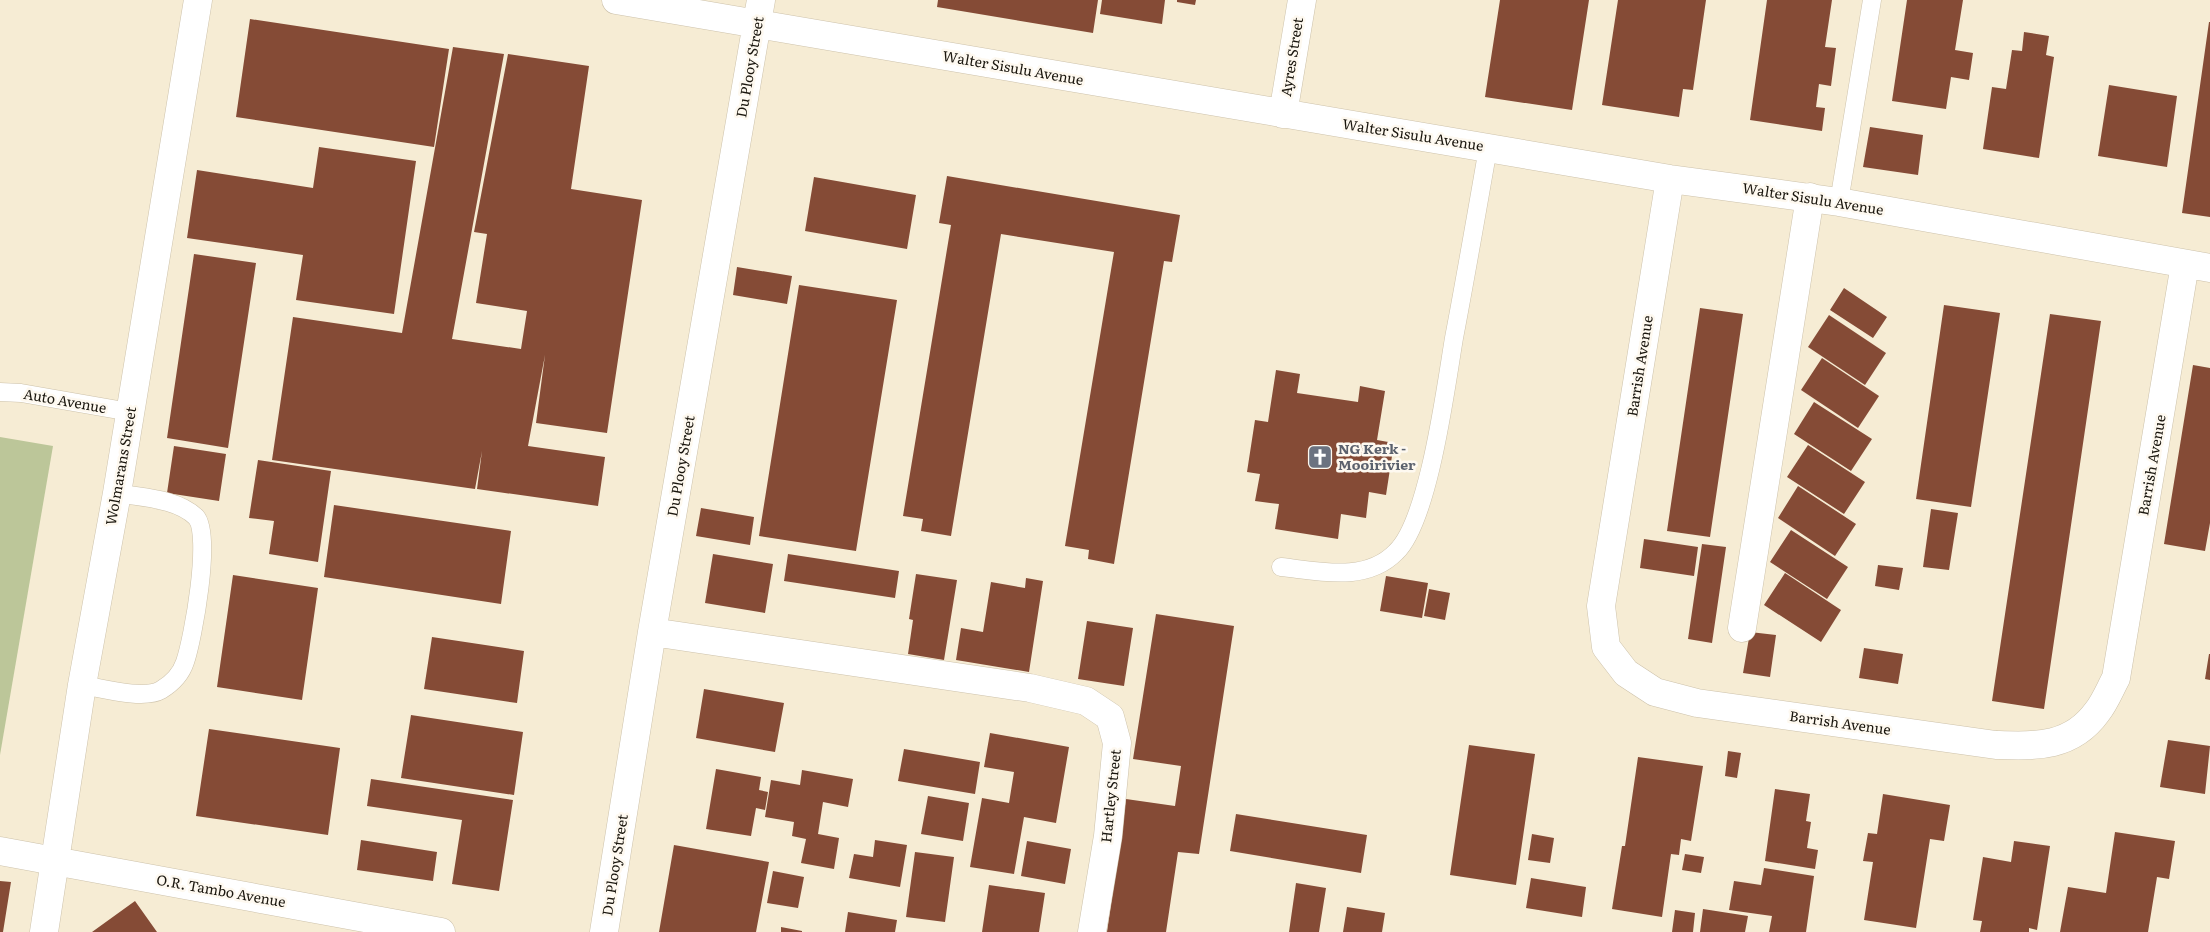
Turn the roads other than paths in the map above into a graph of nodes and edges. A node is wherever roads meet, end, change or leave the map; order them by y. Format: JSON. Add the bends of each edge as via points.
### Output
{"nodes":[{"id":1,"x":198,"y":0,"type":"edge"},
{"id":2,"x":616,"y":0,"type":"edge"},
{"id":3,"x":1302,"y":0,"type":"edge"},
{"id":4,"x":1872,"y":0,"type":"edge"},
{"id":5,"x":759,"y":13,"type":"edge"},
{"id":6,"x":1283,"y":114,"type":"junction"},
{"id":7,"x":1488,"y":148,"type":"junction"},
{"id":8,"x":1670,"y":179,"type":"junction"},
{"id":9,"x":1810,"y":198,"type":"junction"},
{"id":10,"x":1839,"y":202,"type":"junction"},
{"id":11,"x":2198,"y":266,"type":"edge"},
{"id":12,"x":0,"y":392,"type":"edge"},
{"id":13,"x":130,"y":412,"type":"junction"},
{"id":14,"x":117,"y":493,"type":"junction"},
{"id":15,"x":1281,"y":567,"type":"dead end"},
{"id":16,"x":1742,"y":628,"type":"dead end"},
{"id":17,"x":652,"y":632,"type":"junction"},
{"id":18,"x":82,"y":685,"type":"junction"},
{"id":19,"x":0,"y":851,"type":"edge"},
{"id":20,"x":54,"y":860,"type":"junction"},
{"id":21,"x":44,"y":932,"type":"edge"},
{"id":22,"x":441,"y":932,"type":"edge"},
{"id":23,"x":604,"y":932,"type":"edge"},
{"id":24,"x":1092,"y":932,"type":"edge"}],
"edges":[{"from":1,"to":13,"type":"street","name":"Wolmarans Street"},
{"from":2,"to":5,"type":"street","name":"Walter Sisulu Avenue"},
{"from":3,"to":6,"type":"street","name":"Ayres Street"},
{"from":4,"to":10,"type":"lane"},
{"from":5,"to":6,"type":"street","name":"Walter Sisulu Avenue"},
{"from":5,"to":17,"type":"street","name":"Du Plooy Street"},
{"from":6,"to":7,"type":"street","name":"Walter Sisulu Avenue"},
{"from":7,"to":8,"type":"street","name":"Walter Sisulu Avenue"},
{"from":7,"to":15,"type":"lane","via":[[1434,455],[1414,523],[1397,552],[1372,568],[1341,574]]},
{"from":8,"to":9,"type":"street","name":"Walter Sisulu Avenue"},
{"from":8,"to":11,"type":"street","name":"Barrish Avenue","via":[[1601,606],[1606,646],[1626,673],[1655,692],[1697,703],[1996,745],[2036,746],[2068,739],[2097,713],[2116,678]]},
{"from":9,"to":10,"type":"street","name":"Walter Sisulu Avenue"},
{"from":9,"to":16,"type":"street"},
{"from":10,"to":11,"type":"street","name":"Walter Sisulu Avenue"},
{"from":12,"to":13,"type":"lane","name":"Auto Avenue"},
{"from":13,"to":14,"type":"street","name":"Wolmarans Street"},
{"from":14,"to":18,"type":"street","name":"Wolmarans Street"},
{"from":14,"to":18,"type":"lane","via":[[173,504],[195,516],[202,525],[204,544],[196,609],[185,664],[173,682],[159,692],[138,694]]},
{"from":17,"to":23,"type":"street","name":"Du Plooy Street"},
{"from":17,"to":24,"type":"street","name":"Hartley Street","via":[[1030,688],[1086,701],[1110,717],[1117,742],[1108,836]]},
{"from":18,"to":20,"type":"street","name":"Wolmarans Street"},
{"from":19,"to":20,"type":"street","name":"O.R. Tambo Avenue"},
{"from":20,"to":21,"type":"street","name":"Wolmarans Street"},
{"from":20,"to":22,"type":"street","name":"O.R. Tambo Avenue"}]}
